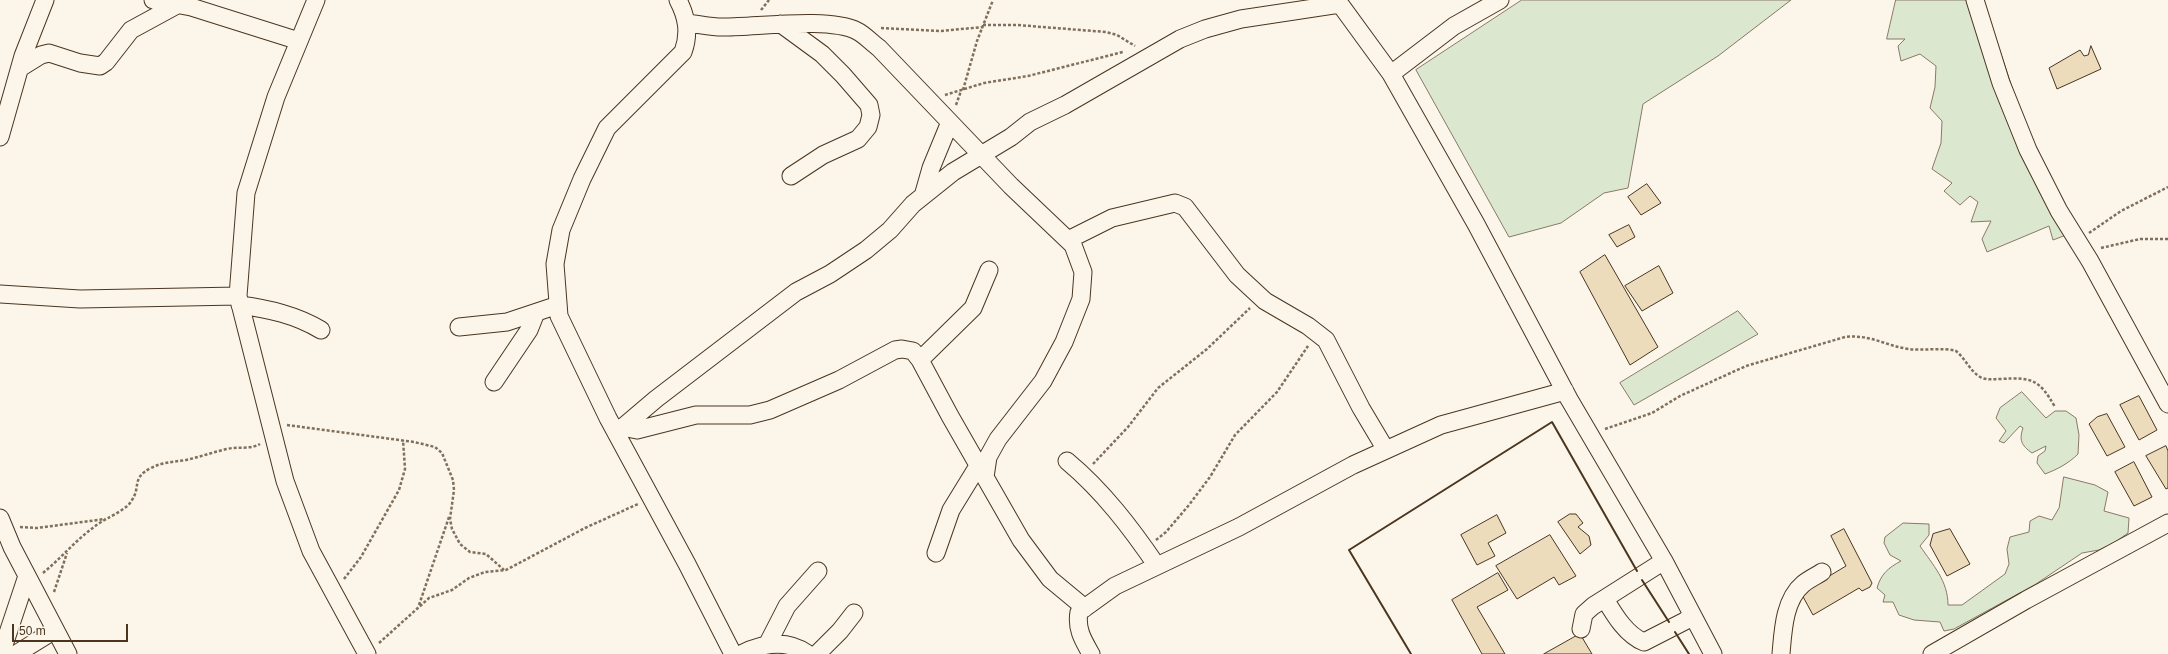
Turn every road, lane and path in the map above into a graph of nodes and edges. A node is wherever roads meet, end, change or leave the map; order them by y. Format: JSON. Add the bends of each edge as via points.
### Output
{"nodes":[{"id":1,"x":45,"y":0,"type":"edge"},
{"id":2,"x":154,"y":0,"type":"edge"},
{"id":3,"x":316,"y":0,"type":"edge"},
{"id":4,"x":678,"y":0,"type":"edge"},
{"id":5,"x":993,"y":0,"type":"edge"},
{"id":6,"x":1500,"y":0,"type":"edge"},
{"id":7,"x":1975,"y":0,"type":"edge"},
{"id":8,"x":1339,"y":2,"type":"edge"},
{"id":9,"x":177,"y":5,"type":"junction"},
{"id":10,"x":686,"y":23,"type":"junction"},
{"id":11,"x":781,"y":24,"type":"junction"},
{"id":12,"x":983,"y":26,"type":"junction"},
{"id":13,"x":857,"y":31,"type":"junction"},
{"id":14,"x":299,"y":41,"type":"junction"},
{"id":15,"x":1134,"y":49,"type":"dead end"},
{"id":16,"x":1129,"y":50,"type":"dead end"},
{"id":17,"x":20,"y":68,"type":"junction"},
{"id":18,"x":1391,"y":74,"type":"junction"},
{"id":19,"x":963,"y":90,"type":"junction"},
{"id":20,"x":929,"y":99,"type":"junction"},
{"id":21,"x":3,"y":115,"type":"edge"},
{"id":22,"x":950,"y":122,"type":"junction"},
{"id":23,"x":0,"y":137,"type":"edge"},
{"id":24,"x":982,"y":155,"type":"junction"},
{"id":25,"x":791,"y":176,"type":"dead end"},
{"id":26,"x":2168,"y":187,"type":"edge"},
{"id":27,"x":923,"y":196,"type":"junction"},
{"id":28,"x":2168,"y":239,"type":"edge"},
{"id":29,"x":1068,"y":240,"type":"junction"},
{"id":30,"x":2080,"y":245,"type":"junction"},
{"id":31,"x":989,"y":270,"type":"dead end"},
{"id":32,"x":0,"y":294,"type":"edge"},
{"id":33,"x":1261,"y":298,"type":"junction"},
{"id":34,"x":239,"y":301,"type":"junction"},
{"id":35,"x":558,"y":305,"type":"junction"},
{"id":36,"x":535,"y":314,"type":"junction"},
{"id":37,"x":459,"y":327,"type":"dead end"},
{"id":38,"x":321,"y":330,"type":"dead end"},
{"id":39,"x":1317,"y":333,"type":"junction"},
{"id":40,"x":920,"y":360,"type":"junction"},
{"id":41,"x":494,"y":382,"type":"dead end"},
{"id":42,"x":1565,"y":391,"type":"junction"},
{"id":43,"x":2168,"y":404,"type":"edge"},
{"id":44,"x":2055,"y":407,"type":"dead end"},
{"id":45,"x":272,"y":428,"type":"junction"},
{"id":46,"x":619,"y":430,"type":"junction"},
{"id":47,"x":1589,"y":434,"type":"junction"},
{"id":48,"x":403,"y":440,"type":"junction"},
{"id":49,"x":1386,"y":450,"type":"junction"},
{"id":50,"x":1067,"y":462,"type":"dead end"},
{"id":51,"x":981,"y":472,"type":"junction"},
{"id":52,"x":1083,"y":474,"type":"junction"},
{"id":53,"x":651,"y":498,"type":"junction"},
{"id":54,"x":451,"y":513,"type":"junction"},
{"id":55,"x":105,"y":519,"type":"junction"},
{"id":56,"x":2,"y":522,"type":"edge"},
{"id":57,"x":2168,"y":523,"type":"edge"},
{"id":58,"x":1146,"y":549,"type":"junction"},
{"id":59,"x":67,"y":552,"type":"junction"},
{"id":60,"x":936,"y":553,"type":"dead end"},
{"id":61,"x":1664,"y":561,"type":"junction"},
{"id":62,"x":1157,"y":566,"type":"junction"},
{"id":63,"x":504,"y":570,"type":"junction"},
{"id":64,"x":818,"y":571,"type":"dead end"},
{"id":65,"x":1822,"y":572,"type":"dead end"},
{"id":66,"x":28,"y":580,"type":"junction"},
{"id":67,"x":332,"y":590,"type":"junction"},
{"id":68,"x":1605,"y":599,"type":"junction"},
{"id":69,"x":419,"y":606,"type":"junction"},
{"id":70,"x":1085,"y":608,"type":"junction"},
{"id":71,"x":854,"y":613,"type":"dead end"},
{"id":72,"x":1691,"y":616,"type":"junction"},
{"id":73,"x":52,"y":626,"type":"junction"},
{"id":74,"x":1581,"y":629,"type":"dead end"},
{"id":75,"x":767,"y":645,"type":"junction"},
{"id":76,"x":367,"y":651,"type":"edge"},
{"id":77,"x":1,"y":654,"type":"edge"},
{"id":78,"x":16,"y":654,"type":"edge"},
{"id":79,"x":68,"y":654,"type":"edge"},
{"id":80,"x":733,"y":654,"type":"edge"},
{"id":81,"x":741,"y":654,"type":"edge"},
{"id":82,"x":808,"y":654,"type":"edge"},
{"id":83,"x":817,"y":654,"type":"edge"},
{"id":84,"x":1091,"y":654,"type":"edge"},
{"id":85,"x":1713,"y":654,"type":"edge"},
{"id":86,"x":1780,"y":654,"type":"edge"},
{"id":87,"x":1932,"y":654,"type":"edge"}],
"edges":[{"from":1,"to":17,"type":"street"},
{"from":2,"to":9,"type":"street"},
{"from":3,"to":14,"type":"street"},
{"from":4,"to":10,"type":"street"},
{"from":5,"to":12,"type":"path"},
{"from":6,"to":18,"type":"street","via":[[1454,26]]},
{"from":7,"to":30,"type":"street","via":[[2001,83],[2028,150],[2059,211]]},
{"from":8,"to":18,"type":"street"},
{"from":8,"to":24,"type":"street","via":[[1241,19],[1180,39],[1065,105],[1030,122]]},
{"from":9,"to":14,"type":"street","via":[[191,7]]},
{"from":9,"to":17,"type":"street","via":[[130,30],[106,62],[100,66],[80,63],[49,53]]},
{"from":10,"to":11,"type":"street","via":[[724,28]]},
{"from":10,"to":35,"type":"street","via":[[688,39],[683,52],[607,128],[582,179],[561,230],[555,264]]},
{"from":11,"to":13,"type":"street","via":[[838,26]]},
{"from":11,"to":25,"type":"street","via":[[822,54],[844,75],[869,105],[871,115],[868,128],[858,140],[823,154]]},
{"from":12,"to":13,"type":"path","via":[[941,31],[903,28]]},
{"from":12,"to":15,"type":"path","via":[[1017,25],[1106,32],[1117,35],[1138,48]]},
{"from":12,"to":19,"type":"path"},
{"from":13,"to":20,"type":"street","via":[[879,48]]},
{"from":14,"to":34,"type":"street","via":[[276,97],[246,193]]},
{"from":16,"to":19,"type":"path"},
{"from":17,"to":21,"type":"street"},
{"from":18,"to":42,"type":"street","via":[[1476,224]]},
{"from":19,"to":20,"type":"path"},
{"from":20,"to":22,"type":"street"},
{"from":21,"to":23,"type":"street"},
{"from":22,"to":24,"type":"street"},
{"from":22,"to":27,"type":"street","via":[[931,168]]},
{"from":24,"to":27,"type":"street","via":[[954,172]]},
{"from":24,"to":29,"type":"street"},
{"from":26,"to":30,"type":"path","via":[[2121,211]]},
{"from":27,"to":46,"type":"street","via":[[866,250],[830,274],[796,292]]},
{"from":28,"to":30,"type":"path","via":[[2140,239],[2101,248]]},
{"from":29,"to":33,"type":"street","via":[[1112,218],[1175,203],[1182,204],[1237,275]]},
{"from":29,"to":51,"type":"street","via":[[1073,244],[1083,272],[1081,299],[1064,342],[1043,382],[998,439]]},
{"from":30,"to":43,"type":"street"},
{"from":31,"to":40,"type":"street","via":[[973,308]]},
{"from":32,"to":34,"type":"street","via":[[80,299]]},
{"from":33,"to":39,"type":"street"},
{"from":33,"to":52,"type":"path","via":[[1208,349],[1158,388],[1128,427]]},
{"from":34,"to":38,"type":"street","via":[[304,320]]},
{"from":34,"to":45,"type":"street"},
{"from":35,"to":36,"type":"street"},
{"from":35,"to":46,"type":"street","via":[[559,316]]},
{"from":36,"to":37,"type":"street","via":[[508,322]]},
{"from":36,"to":41,"type":"street","via":[[529,330]]},
{"from":39,"to":49,"type":"street","via":[[1326,340]]},
{"from":39,"to":58,"type":"path","via":[[1277,392],[1235,435],[1189,505],[1166,532]]},
{"from":40,"to":46,"type":"street","via":[[913,351],[895,350],[839,380],[750,416],[696,415],[636,430]]},
{"from":40,"to":51,"type":"street"},
{"from":42,"to":47,"type":"street"},
{"from":42,"to":49,"type":"street","via":[[1441,425]]},
{"from":44,"to":47,"type":"path","via":[[2046,390],[2037,382],[2016,378],[1983,378],[1973,371],[1956,351],[1907,349],[1858,336],[1845,337],[1746,366],[1680,396],[1652,413]]},
{"from":45,"to":48,"type":"path"},
{"from":45,"to":55,"type":"path","via":[[254,447],[228,448],[150,468],[137,480],[132,501]]},
{"from":45,"to":67,"type":"street","via":[[285,481],[311,551]]},
{"from":46,"to":53,"type":"street"},
{"from":47,"to":61,"type":"street"},
{"from":48,"to":54,"type":"path","via":[[430,445],[442,452],[453,480]]},
{"from":48,"to":67,"type":"path","via":[[405,469],[399,490],[361,557],[347,576]]},
{"from":49,"to":62,"type":"street","via":[[1353,465],[1239,527]]},
{"from":50,"to":52,"type":"street"},
{"from":51,"to":60,"type":"street","via":[[951,510]]},
{"from":51,"to":70,"type":"street","via":[[1021,540],[1050,578]]},
{"from":52,"to":58,"type":"street"},
{"from":53,"to":63,"type":"path","via":[[585,528]]},
{"from":53,"to":80,"type":"street"},
{"from":54,"to":63,"type":"path","via":[[452,530],[460,544],[470,552],[486,554]]},
{"from":54,"to":69,"type":"path"},
{"from":55,"to":56,"type":"path","via":[[37,528]]},
{"from":55,"to":59,"type":"path","via":[[82,536]]},
{"from":56,"to":66,"type":"street"},
{"from":57,"to":87,"type":"street"},
{"from":58,"to":62,"type":"street"},
{"from":59,"to":66,"type":"path"},
{"from":59,"to":73,"type":"path","via":[[55,588]]},
{"from":61,"to":68,"type":"street"},
{"from":61,"to":72,"type":"street"},
{"from":62,"to":70,"type":"street","via":[[1115,586]]},
{"from":63,"to":69,"type":"path","via":[[485,572],[469,578],[452,590],[429,598]]},
{"from":64,"to":75,"type":"street","via":[[787,606]]},
{"from":65,"to":86,"type":"street","via":[[1803,584],[1792,598]]},
{"from":66,"to":73,"type":"street"},
{"from":66,"to":77,"type":"street"},
{"from":67,"to":76,"type":"street"},
{"from":68,"to":72,"type":"street","via":[[1614,615],[1629,632],[1644,642]]},
{"from":68,"to":74,"type":"street","via":[[1584,614]]},
{"from":69,"to":76,"type":"path"},
{"from":70,"to":84,"type":"street","via":[[1079,612],[1077,621],[1079,632]]},
{"from":71,"to":83,"type":"street"},
{"from":72,"to":85,"type":"street"},
{"from":73,"to":78,"type":"street"},
{"from":73,"to":79,"type":"street"},
{"from":75,"to":81,"type":"street","via":[[757,646]]},
{"from":75,"to":82,"type":"street","via":[[790,646]]}]}
